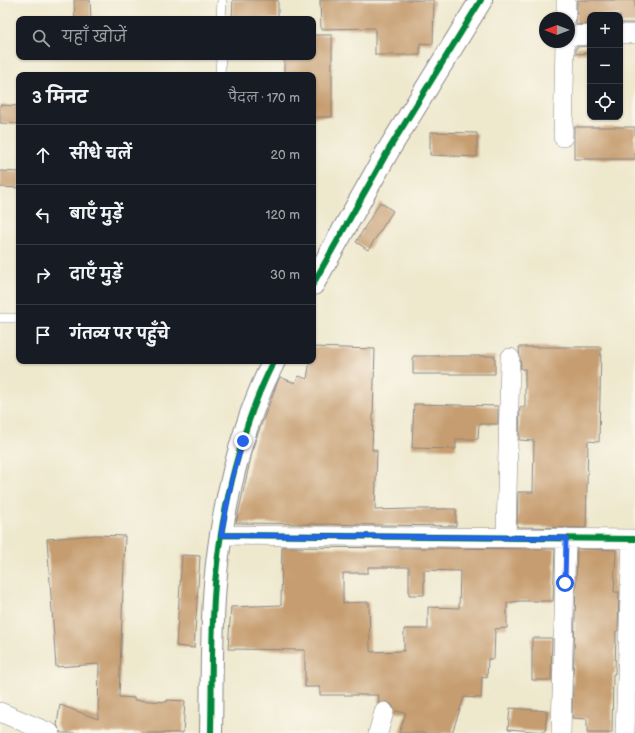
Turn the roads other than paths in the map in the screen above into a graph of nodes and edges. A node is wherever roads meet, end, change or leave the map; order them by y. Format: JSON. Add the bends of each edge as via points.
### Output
{"nodes":[{"id":1,"x":222,"y":0,"type":"edge"},
{"id":2,"x":481,"y":0,"type":"edge"},
{"id":3,"x":566,"y":0,"type":"edge"},
{"id":4,"x":566,"y":12,"type":"edge"},
{"id":5,"x":222,"y":16,"type":"edge"},
{"id":6,"x":623,"y":34,"type":"edge"},
{"id":7,"x":635,"y":34,"type":"edge"},
{"id":8,"x":587,"y":35,"type":"edge"},
{"id":9,"x":575,"y":36,"type":"edge"},
{"id":10,"x":565,"y":48,"type":"edge"},
{"id":11,"x":221,"y":60,"type":"edge"},
{"id":12,"x":220,"y":72,"type":"edge"},
{"id":13,"x":563,"y":137,"type":"dead end"},
{"id":14,"x":316,"y":279,"type":"edge"},
{"id":15,"x":0,"y":318,"type":"edge"},
{"id":16,"x":16,"y":318,"type":"edge"},
{"id":17,"x":510,"y":358,"type":"dead end"},
{"id":18,"x":272,"y":364,"type":"edge"},
{"id":19,"x":221,"y":535,"type":"junction"},
{"id":20,"x":506,"y":538,"type":"junction"},
{"id":21,"x":566,"y":538,"type":"junction"},
{"id":22,"x":633,"y":539,"type":"edge"},
{"id":23,"x":0,"y":712,"type":"edge"},
{"id":24,"x":384,"y":712,"type":"dead end"},
{"id":25,"x":50,"y":733,"type":"edge"},
{"id":26,"x":211,"y":733,"type":"edge"},
{"id":27,"x":378,"y":733,"type":"edge"},
{"id":28,"x":561,"y":733,"type":"edge"},
{"id":29,"x":624,"y":733,"type":"edge"}],
"edges":[{"from":1,"to":5,"type":"lane"},
{"from":2,"to":14,"type":"street","via":[[389,149]]},
{"from":3,"to":4,"type":"street"},
{"from":6,"to":7,"type":"street"},
{"from":8,"to":9,"type":"street"},
{"from":10,"to":13,"type":"street"},
{"from":11,"to":12,"type":"lane"},
{"from":15,"to":16,"type":"lane"},
{"from":17,"to":20,"type":"street"},
{"from":18,"to":19,"type":"street","via":[[243,441],[232,479]]},
{"from":19,"to":20,"type":"street"},
{"from":19,"to":26,"type":"street","via":[[215,584]]},
{"from":20,"to":21,"type":"street"},
{"from":21,"to":22,"type":"street"},
{"from":21,"to":28,"type":"street"},
{"from":22,"to":29,"type":"street"},
{"from":23,"to":25,"type":"street"},
{"from":24,"to":27,"type":"street"}]}
